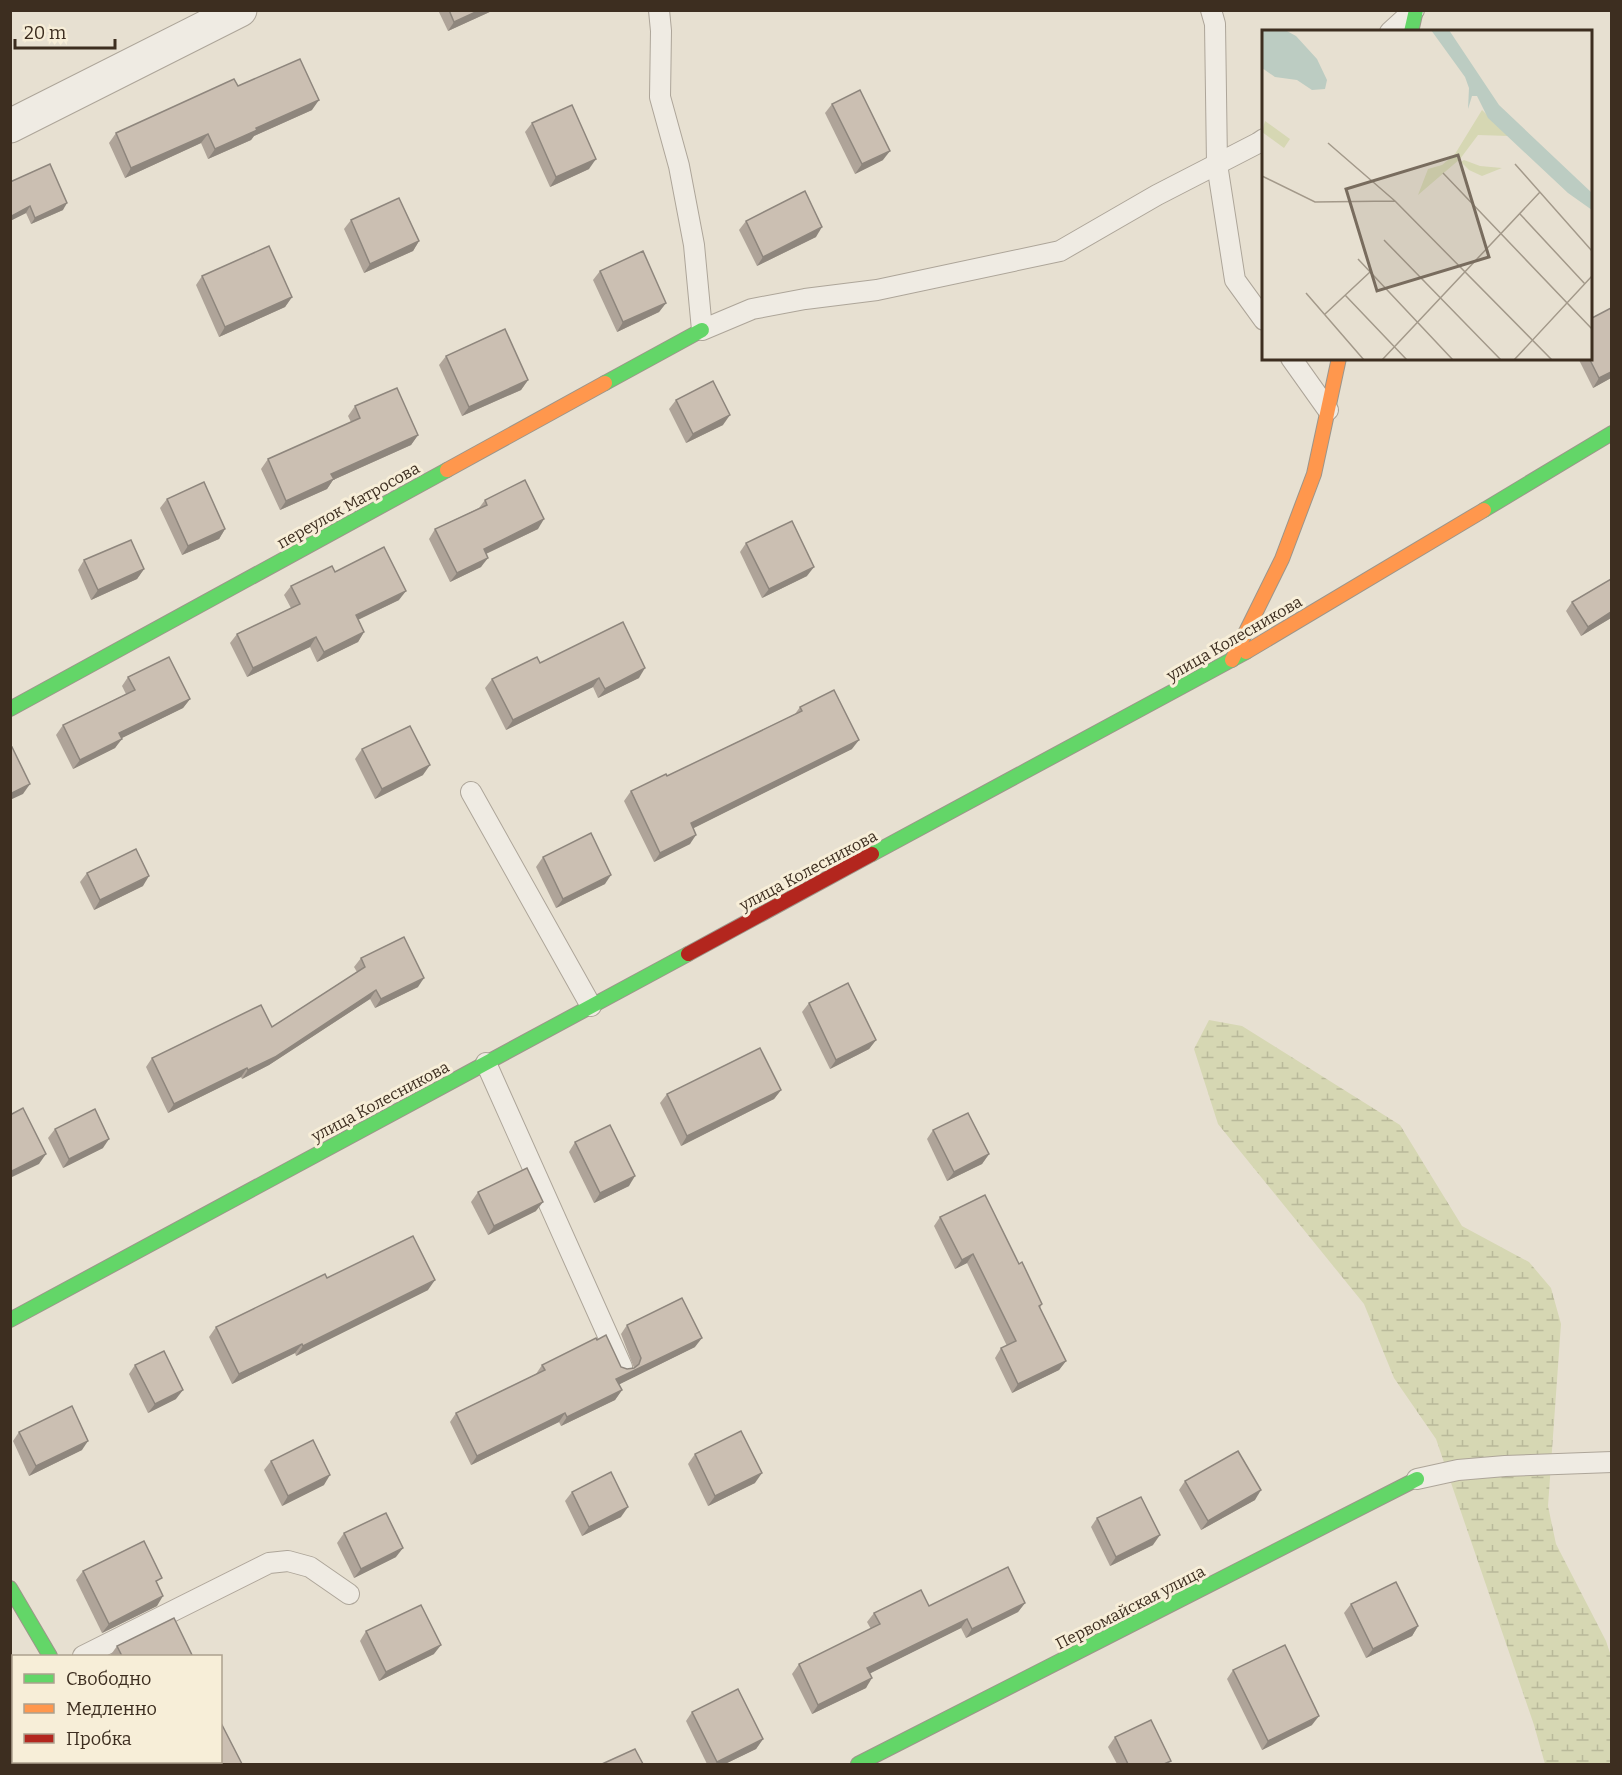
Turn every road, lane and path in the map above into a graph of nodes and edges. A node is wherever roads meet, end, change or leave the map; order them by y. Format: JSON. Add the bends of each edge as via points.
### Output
{"nodes":[{"id":1,"x":240,"y":10,"type":"edge"},
{"id":2,"x":659,"y":10,"type":"edge"},
{"id":3,"x":1211,"y":10,"type":"edge"},
{"id":4,"x":1415,"y":10,"type":"edge"},
{"id":5,"x":1392,"y":30,"type":"edge"},
{"id":6,"x":1411,"y":30,"type":"edge"},
{"id":7,"x":10,"y":126,"type":"edge"},
{"id":8,"x":1262,"y":140,"type":"edge"},
{"id":9,"x":1217,"y":164,"type":"junction"},
{"id":10,"x":1262,"y":319,"type":"edge"},
{"id":11,"x":702,"y":330,"type":"junction"},
{"id":12,"x":1292,"y":360,"type":"edge"},
{"id":13,"x":1339,"y":360,"type":"edge"},
{"id":14,"x":1328,"y":410,"type":"junction"},
{"id":15,"x":1611,"y":433,"type":"edge"},
{"id":16,"x":1232,"y":660,"type":"junction"},
{"id":17,"x":10,"y":709,"type":"edge"},
{"id":18,"x":471,"y":792,"type":"dead end"},
{"id":19,"x":591,"y":1006,"type":"junction"},
{"id":20,"x":486,"y":1063,"type":"junction"},
{"id":21,"x":10,"y":1320,"type":"edge"},
{"id":22,"x":622,"y":1367,"type":"edge"},
{"id":23,"x":1611,"y":1462,"type":"edge"},
{"id":24,"x":1418,"y":1479,"type":"joint"},
{"id":25,"x":10,"y":1588,"type":"edge"},
{"id":26,"x":349,"y":1594,"type":"dead end"},
{"id":27,"x":49,"y":1655,"type":"edge"},
{"id":28,"x":85,"y":1655,"type":"edge"},
{"id":29,"x":858,"y":1764,"type":"edge"}],
"edges":[{"from":1,"to":7,"type":"street"},
{"from":2,"to":11,"type":"lane","via":[[660,97],[679,166],[694,245]]},
{"from":3,"to":9,"type":"lane","via":[[1215,24]]},
{"from":4,"to":5,"type":"lane"},
{"from":4,"to":6,"type":"street"},
{"from":8,"to":9,"type":"lane"},
{"from":9,"to":10,"type":"lane","via":[[1235,280]]},
{"from":9,"to":11,"type":"lane","via":[[1060,251],[877,290],[752,309]]},
{"from":11,"to":17,"type":"street","name":"переулок Матросова"},
{"from":12,"to":14,"type":"lane"},
{"from":13,"to":14,"type":"street"},
{"from":14,"to":16,"type":"street","via":[[1314,474],[1282,559]]},
{"from":15,"to":16,"type":"street","name":"улица Колесникова"},
{"from":16,"to":19,"type":"street","name":"улица Колесникова"},
{"from":18,"to":19,"type":"lane"},
{"from":19,"to":20,"type":"street","name":"улица Колесникова"},
{"from":20,"to":21,"type":"street","name":"улица Колесникова"},
{"from":20,"to":22,"type":"lane"},
{"from":23,"to":24,"type":"lane","via":[[1458,1470]]},
{"from":24,"to":29,"type":"street","name":"Первомайская улица"},
{"from":25,"to":27,"type":"street"},
{"from":26,"to":28,"type":"lane","via":[[310,1567],[269,1563]]}]}
